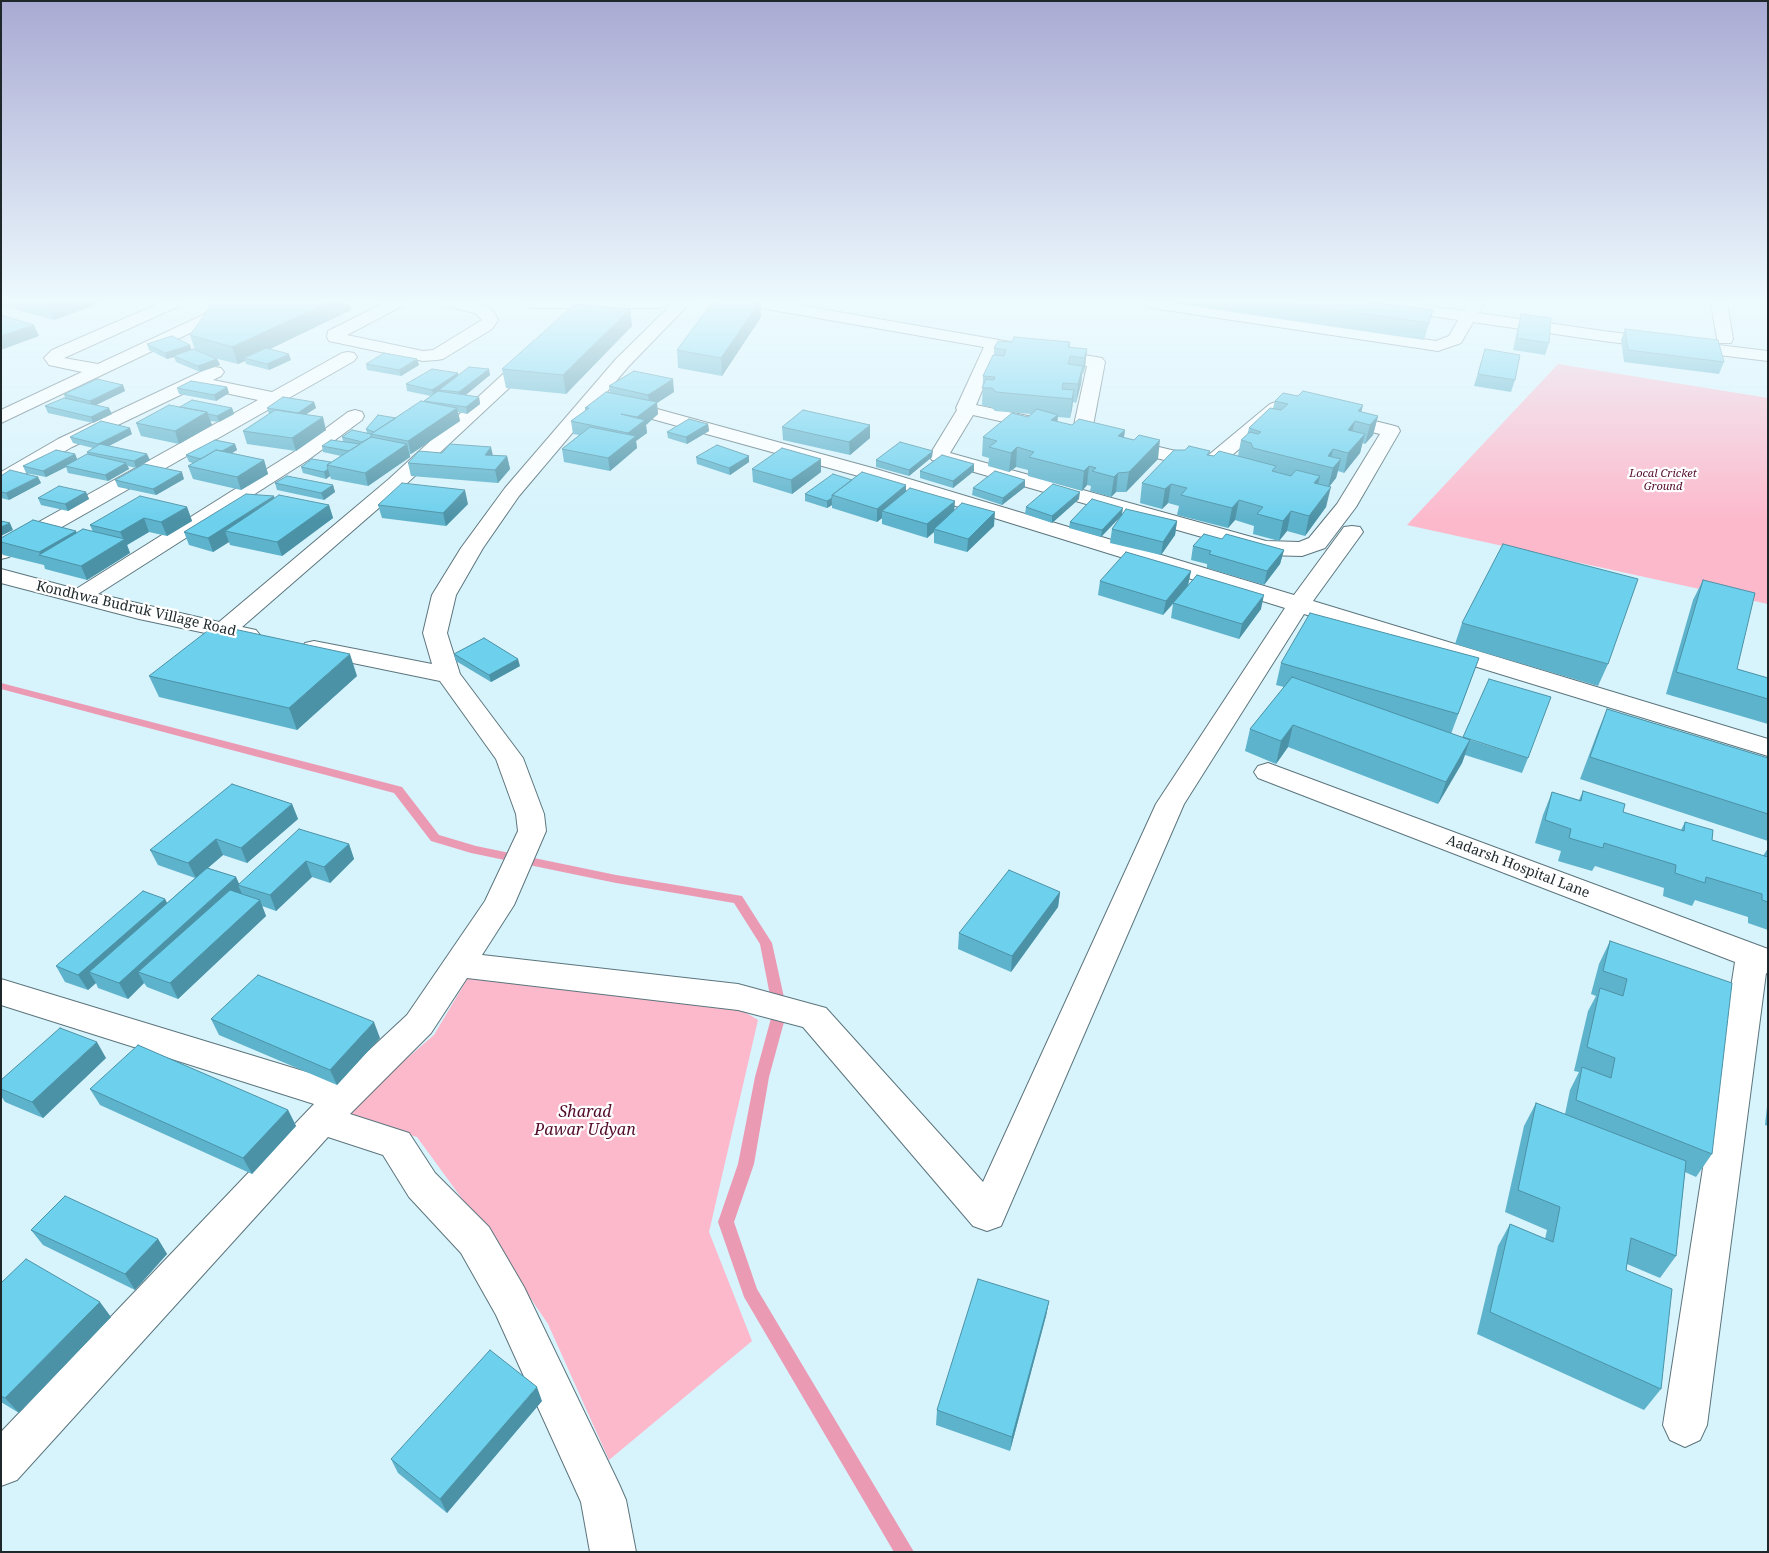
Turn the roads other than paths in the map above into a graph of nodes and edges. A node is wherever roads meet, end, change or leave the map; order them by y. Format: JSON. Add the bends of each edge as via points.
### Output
{"nodes":[{"id":1,"x":88,"y":375,"type":"edge"},
{"id":2,"x":207,"y":375,"type":"edge"},
{"id":3,"x":316,"y":375,"type":"edge"},
{"id":4,"x":513,"y":375,"type":"edge"},
{"id":5,"x":612,"y":375,"type":"edge"},
{"id":6,"x":980,"y":375,"type":"edge"},
{"id":7,"x":1093,"y":375,"type":"edge"},
{"id":8,"x":194,"y":381,"type":"junction"},
{"id":9,"x":594,"y":397,"type":"junction"},
{"id":10,"x":276,"y":398,"type":"junction"},
{"id":11,"x":968,"y":408,"type":"junction"},
{"id":12,"x":355,"y":416,"type":"dead end"},
{"id":13,"x":1,"y":417,"type":"edge"},
{"id":14,"x":1082,"y":434,"type":"junction"},
{"id":15,"x":1,"y":480,"type":"edge"},
{"id":16,"x":1352,"y":532,"type":"dead end"},
{"id":17,"x":1,"y":552,"type":"edge"},
{"id":18,"x":1,"y":576,"type":"edge"},
{"id":19,"x":80,"y":596,"type":"junction"},
{"id":20,"x":1300,"y":604,"type":"junction"},
{"id":21,"x":224,"y":630,"type":"junction"},
{"id":22,"x":448,"y":675,"type":"junction"},
{"id":23,"x":1768,"y":748,"type":"edge"},
{"id":24,"x":1268,"y":772,"type":"dead end"},
{"id":25,"x":1760,"y":959,"type":"edge"},
{"id":26,"x":459,"y":965,"type":"junction"},
{"id":27,"x":7,"y":1001,"type":"edge"},
{"id":28,"x":332,"y":1109,"type":"junction"},
{"id":29,"x":1685,"y":1425,"type":"dead end"},
{"id":30,"x":1,"y":1464,"type":"edge"},
{"id":31,"x":613,"y":1552,"type":"edge"}],
"edges":[{"from":1,"to":13,"type":"street"},
{"from":2,"to":8,"type":"street"},
{"from":3,"to":10,"type":"street"},
{"from":4,"to":21,"type":"street","via":[[396,483]]},
{"from":5,"to":9,"type":"street"},
{"from":6,"to":11,"type":"street","via":[[965,408]]},
{"from":7,"to":14,"type":"street"},
{"from":8,"to":10,"type":"street"},
{"from":8,"to":15,"type":"street","via":[[65,443]]},
{"from":9,"to":20,"type":"street","via":[[869,473]]},
{"from":9,"to":22,"type":"street","via":[[512,492],[472,548],[444,595],[435,633]]},
{"from":10,"to":17,"type":"street"},
{"from":11,"to":14,"type":"street"},
{"from":11,"to":14,"type":"street","via":[[939,456],[1265,548],[1302,549],[1317,543],[1346,507],[1391,431],[1281,404],[1218,468]]},
{"from":12,"to":19,"type":"street","via":[[302,456]]},
{"from":16,"to":20,"type":"street"},
{"from":18,"to":19,"type":"street","name":"Kondhwa Budruk Village Road"},
{"from":19,"to":21,"type":"street","name":"Kondhwa Budruk Village Road"},
{"from":20,"to":23,"type":"street"},
{"from":20,"to":26,"type":"street","via":[[1170,804],[987,1214],[814,1018],[738,997]]},
{"from":21,"to":22,"type":"street","name":"Kondhwa Budruk Village Road"},
{"from":22,"to":26,"type":"street","via":[[509,758],[530,814],[532,830],[499,904]]},
{"from":24,"to":25,"type":"street","name":"Aadarsh Hospital Lane"},
{"from":25,"to":29,"type":"street"},
{"from":26,"to":28,"type":"street","via":[[420,1024]]},
{"from":27,"to":28,"type":"street"},
{"from":28,"to":30,"type":"street"},
{"from":28,"to":31,"type":"street","via":[[396,1144],[422,1184],[474,1240],[510,1301],[603,1500]]}]}
